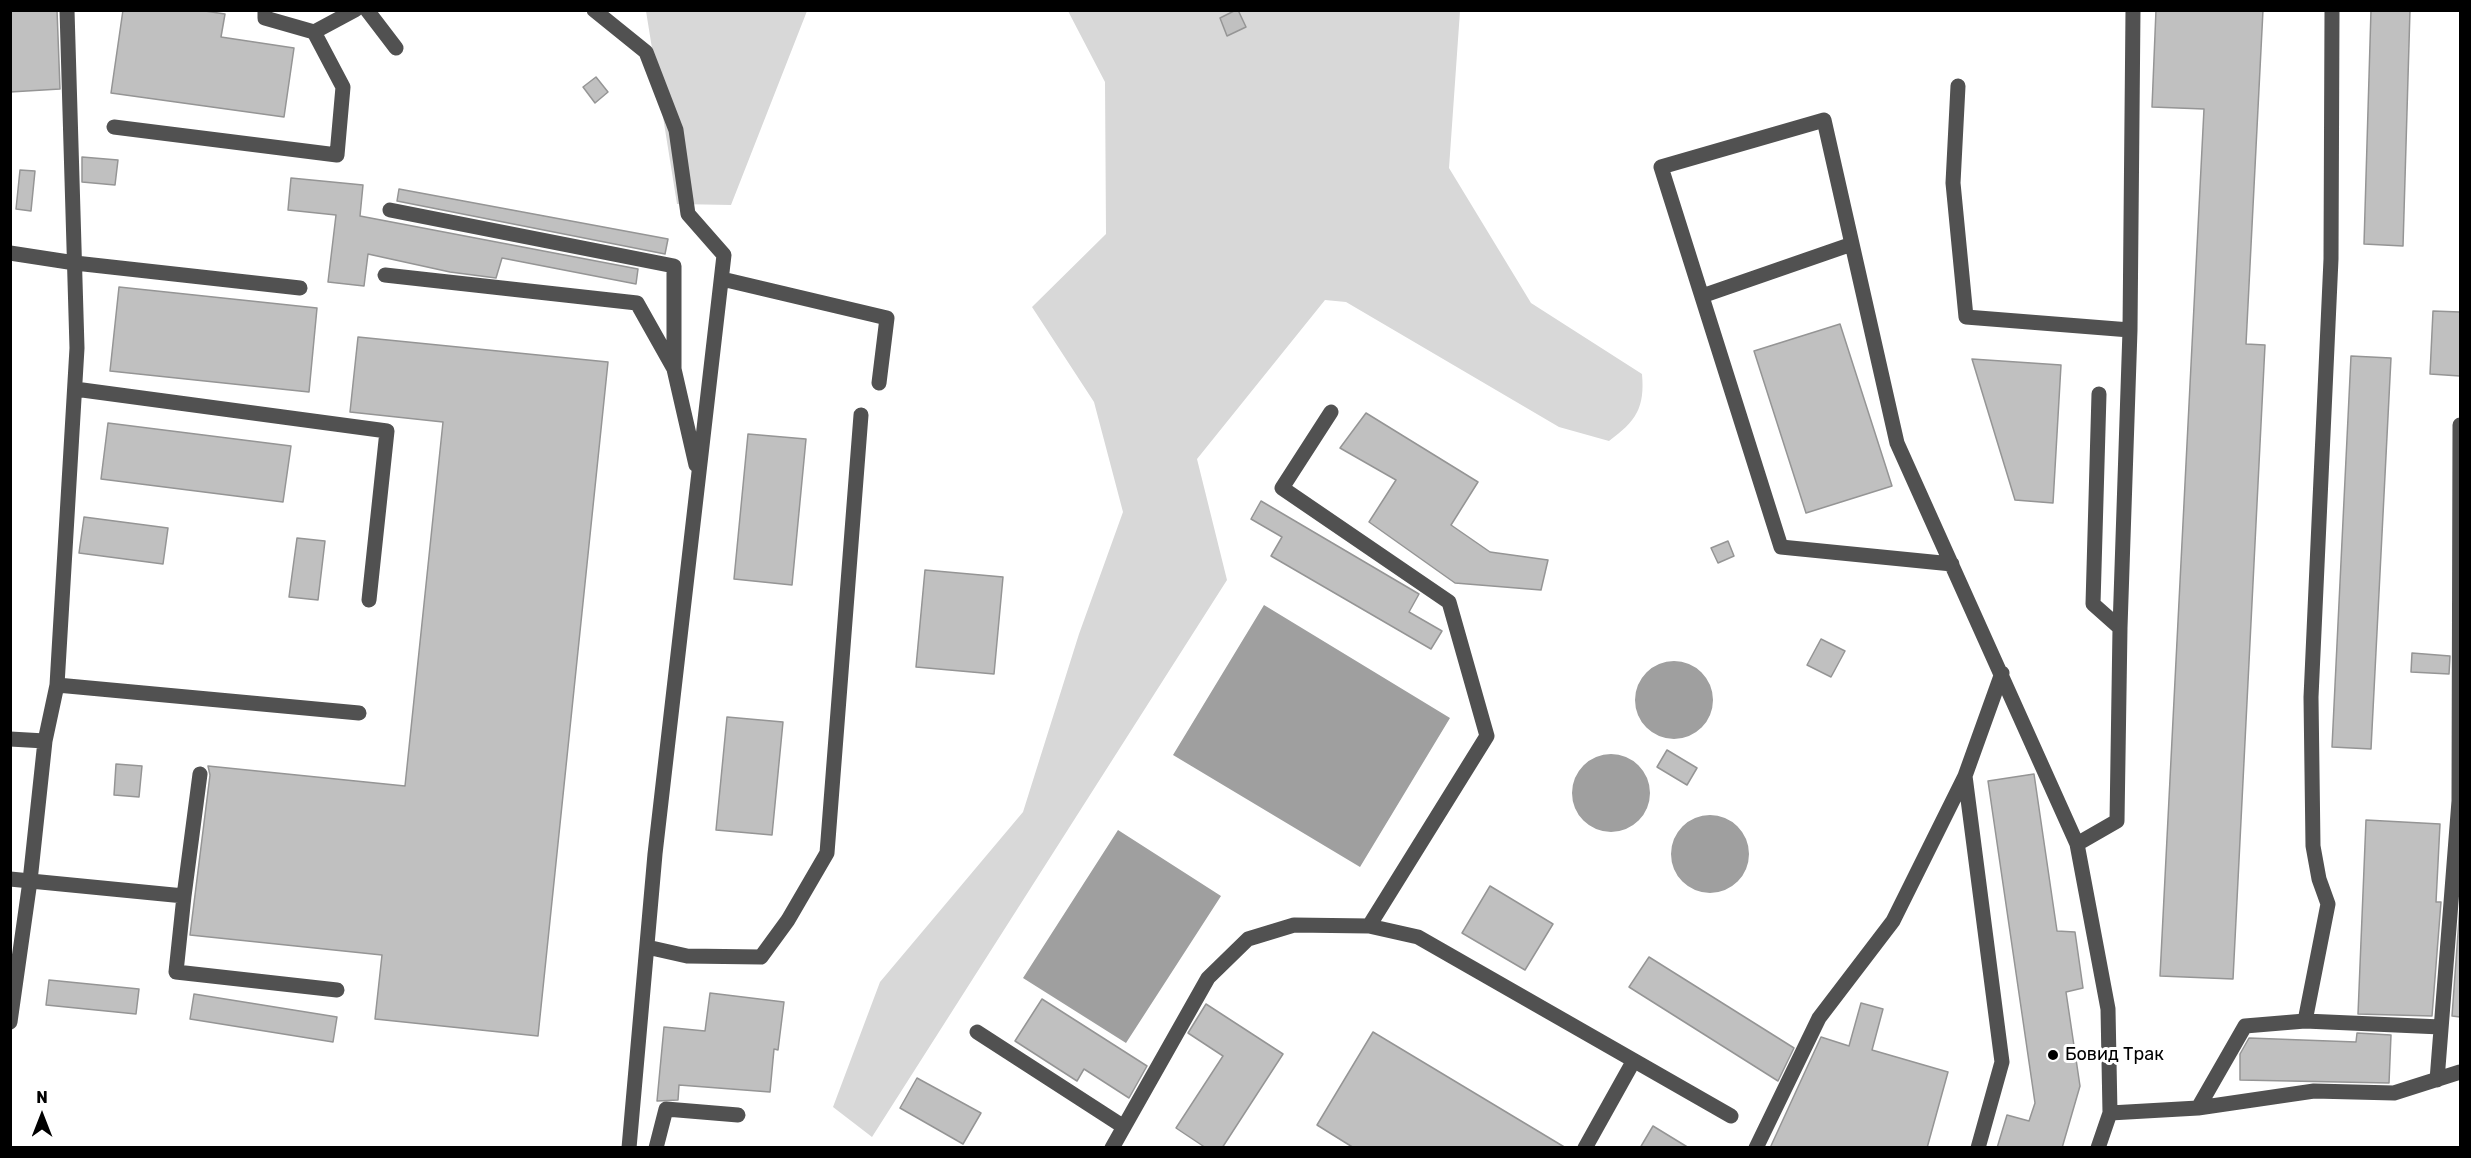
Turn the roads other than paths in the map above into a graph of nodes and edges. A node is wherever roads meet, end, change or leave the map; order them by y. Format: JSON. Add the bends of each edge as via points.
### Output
{"nodes":[{"id":1,"x":67,"y":10,"type":"edge"},
{"id":2,"x":265,"y":10,"type":"edge"},
{"id":3,"x":355,"y":10,"type":"edge"},
{"id":4,"x":367,"y":10,"type":"edge"},
{"id":5,"x":594,"y":10,"type":"edge"},
{"id":6,"x":2133,"y":10,"type":"edge"},
{"id":7,"x":2332,"y":10,"type":"edge"},
{"id":8,"x":314,"y":32,"type":"junction"},
{"id":9,"x":396,"y":48,"type":"dead end"},
{"id":10,"x":1958,"y":86,"type":"dead end"},
{"id":11,"x":114,"y":127,"type":"dead end"},
{"id":12,"x":390,"y":210,"type":"dead end"},
{"id":13,"x":1852,"y":244,"type":"junction"},
{"id":14,"x":10,"y":253,"type":"edge"},
{"id":15,"x":75,"y":263,"type":"junction"},
{"id":16,"x":385,"y":274,"type":"dead end"},
{"id":17,"x":722,"y":279,"type":"junction"},
{"id":18,"x":300,"y":288,"type":"dead end"},
{"id":19,"x":1702,"y":296,"type":"junction"},
{"id":20,"x":2130,"y":330,"type":"junction"},
{"id":21,"x":674,"y":369,"type":"junction"},
{"id":22,"x":879,"y":383,"type":"dead end"},
{"id":23,"x":75,"y":389,"type":"junction"},
{"id":24,"x":2098,"y":394,"type":"dead end"},
{"id":25,"x":1331,"y":412,"type":"dead end"},
{"id":26,"x":861,"y":415,"type":"dead end"},
{"id":27,"x":2460,"y":425,"type":"edge"},
{"id":28,"x":2097,"y":464,"type":"junction"},
{"id":29,"x":2125,"y":466,"type":"junction"},
{"id":30,"x":699,"y":477,"type":"junction"},
{"id":31,"x":1952,"y":564,"type":"junction"},
{"id":32,"x":369,"y":600,"type":"dead end"},
{"id":33,"x":2120,"y":628,"type":"junction"},
{"id":34,"x":2002,"y":673,"type":"junction"},
{"id":35,"x":57,"y":685,"type":"junction"},
{"id":36,"x":359,"y":713,"type":"dead end"},
{"id":37,"x":10,"y":739,"type":"edge"},
{"id":38,"x":45,"y":741,"type":"junction"},
{"id":39,"x":200,"y":774,"type":"dead end"},
{"id":40,"x":1965,"y":776,"type":"junction"},
{"id":41,"x":2077,"y":844,"type":"junction"},
{"id":42,"x":10,"y":879,"type":"edge"},
{"id":43,"x":30,"y":881,"type":"junction"},
{"id":44,"x":184,"y":896,"type":"junction"},
{"id":45,"x":1369,"y":926,"type":"junction"},
{"id":46,"x":647,"y":947,"type":"junction"},
{"id":47,"x":337,"y":990,"type":"dead end"},
{"id":48,"x":2305,"y":1021,"type":"junction"},
{"id":49,"x":10,"y":1022,"type":"edge"},
{"id":50,"x":2441,"y":1027,"type":"junction"},
{"id":51,"x":977,"y":1032,"type":"dead end"},
{"id":52,"x":1633,"y":1062,"type":"junction"},
{"id":53,"x":2460,"y":1072,"type":"edge"},
{"id":54,"x":2437,"y":1080,"type":"junction"},
{"id":55,"x":2198,"y":1108,"type":"junction"},
{"id":56,"x":2110,"y":1113,"type":"junction"},
{"id":57,"x":738,"y":1115,"type":"dead end"},
{"id":58,"x":1731,"y":1116,"type":"dead end"},
{"id":59,"x":1124,"y":1127,"type":"junction"},
{"id":60,"x":629,"y":1148,"type":"edge"},
{"id":61,"x":656,"y":1148,"type":"edge"},
{"id":62,"x":1112,"y":1148,"type":"edge"},
{"id":63,"x":1585,"y":1148,"type":"edge"},
{"id":64,"x":1756,"y":1148,"type":"edge"},
{"id":65,"x":1978,"y":1148,"type":"edge"},
{"id":66,"x":2098,"y":1148,"type":"edge"}],
"edges":[{"from":1,"to":15,"type":"street"},
{"from":2,"to":8,"type":"street","via":[[264,18]]},
{"from":3,"to":8,"type":"street"},
{"from":4,"to":9,"type":"street"},
{"from":5,"to":17,"type":"street","via":[[646,52],[676,130],[688,214],[724,255]]},
{"from":6,"to":20,"type":"street"},
{"from":7,"to":48,"type":"street","via":[[2331,259],[2311,697],[2313,846],[2328,904]]},
{"from":8,"to":11,"type":"street","via":[[343,87],[337,155]]},
{"from":10,"to":20,"type":"street","via":[[1953,183],[1966,317]]},
{"from":12,"to":21,"type":"street","via":[[674,266]]},
{"from":13,"to":19,"type":"street"},
{"from":13,"to":19,"type":"street","via":[[1824,120],[1661,167]]},
{"from":13,"to":31,"type":"street","via":[[1897,443]]},
{"from":14,"to":15,"type":"street"},
{"from":15,"to":18,"type":"street"},
{"from":15,"to":23,"type":"street"},
{"from":16,"to":21,"type":"street","via":[[637,303]]},
{"from":17,"to":22,"type":"street","via":[[887,318]]},
{"from":17,"to":30,"type":"street"},
{"from":19,"to":31,"type":"street","via":[[1782,547]]},
{"from":20,"to":29,"type":"street"},
{"from":21,"to":30,"type":"street"},
{"from":23,"to":32,"type":"street","via":[[387,431]]},
{"from":23,"to":35,"type":"street"},
{"from":24,"to":28,"type":"street"},
{"from":25,"to":45,"type":"street","via":[[1282,488],[1449,602],[1487,736]]},
{"from":26,"to":46,"type":"street","via":[[827,853],[788,921],[761,957],[687,956]]},
{"from":27,"to":50,"type":"street","via":[[2459,801]]},
{"from":28,"to":29,"type":"street"},
{"from":28,"to":33,"type":"street","via":[[2093,604]]},
{"from":29,"to":33,"type":"street"},
{"from":30,"to":46,"type":"street"},
{"from":31,"to":34,"type":"street"},
{"from":33,"to":41,"type":"street","via":[[2117,820]]},
{"from":34,"to":40,"type":"street"},
{"from":34,"to":41,"type":"street"},
{"from":35,"to":36,"type":"street"},
{"from":35,"to":38,"type":"street"},
{"from":37,"to":38,"type":"street"},
{"from":38,"to":43,"type":"street"},
{"from":39,"to":44,"type":"street"},
{"from":40,"to":64,"type":"street","via":[[1893,921],[1819,1018]]},
{"from":40,"to":65,"type":"street","via":[[2001,1062]]},
{"from":41,"to":56,"type":"street","via":[[2108,1009]]},
{"from":42,"to":43,"type":"street"},
{"from":43,"to":44,"type":"street"},
{"from":43,"to":49,"type":"street"},
{"from":44,"to":47,"type":"street","via":[[176,972]]},
{"from":45,"to":52,"type":"street","via":[[1418,937]]},
{"from":45,"to":59,"type":"street","via":[[1294,925],[1248,939],[1208,978]]},
{"from":46,"to":60,"type":"street"},
{"from":48,"to":50,"type":"street"},
{"from":48,"to":55,"type":"street","via":[[2245,1026]]},
{"from":50,"to":54,"type":"street"},
{"from":51,"to":59,"type":"street"},
{"from":52,"to":58,"type":"street"},
{"from":52,"to":63,"type":"street"},
{"from":53,"to":54,"type":"street"},
{"from":54,"to":55,"type":"street","via":[[2394,1093],[2314,1091]]},
{"from":55,"to":56,"type":"street"},
{"from":56,"to":66,"type":"street"},
{"from":57,"to":61,"type":"street","via":[[666,1109]]},
{"from":59,"to":62,"type":"street"}]}
